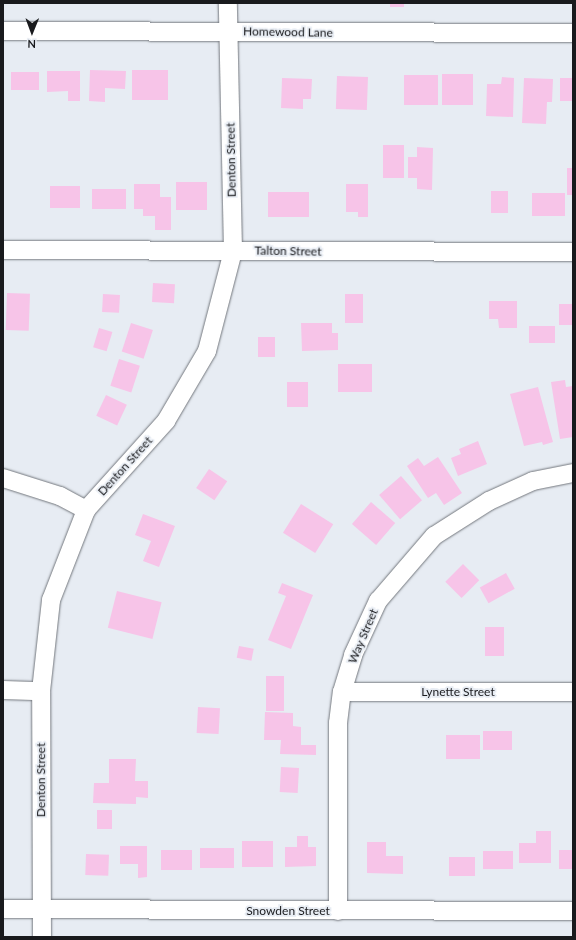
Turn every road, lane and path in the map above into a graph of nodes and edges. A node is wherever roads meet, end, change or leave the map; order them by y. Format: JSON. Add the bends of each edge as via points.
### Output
{"nodes":[{"id":1,"x":228,"y":3,"type":"edge"},
{"id":2,"x":3,"y":31,"type":"edge"},
{"id":3,"x":228,"y":31,"type":"junction"},
{"id":4,"x":573,"y":33,"type":"edge"},
{"id":5,"x":3,"y":250,"type":"edge"},
{"id":6,"x":233,"y":250,"type":"junction"},
{"id":7,"x":573,"y":252,"type":"edge"},
{"id":8,"x":573,"y":473,"type":"edge"},
{"id":9,"x":3,"y":478,"type":"edge"},
{"id":10,"x":86,"y":510,"type":"junction"},
{"id":11,"x":3,"y":690,"type":"edge"},
{"id":12,"x":41,"y":691,"type":"junction"},
{"id":13,"x":342,"y":692,"type":"junction"},
{"id":14,"x":573,"y":692,"type":"edge"},
{"id":15,"x":3,"y":909,"type":"edge"},
{"id":16,"x":42,"y":910,"type":"junction"},
{"id":17,"x":338,"y":911,"type":"junction"},
{"id":18,"x":573,"y":911,"type":"edge"},
{"id":19,"x":42,"y":937,"type":"edge"}],
"edges":[{"from":1,"to":3,"type":"street","name":"Denton Street"},
{"from":2,"to":3,"type":"street","name":"Homewood Lane"},
{"from":3,"to":4,"type":"street","name":"Homewood Lane"},
{"from":3,"to":6,"type":"street","name":"Denton Street"},
{"from":5,"to":6,"type":"street","name":"Talton Street"},
{"from":6,"to":7,"type":"street","name":"Talton Street"},
{"from":6,"to":10,"type":"street","name":"Denton Street","via":[[207,351],[166,421]]},
{"from":8,"to":13,"type":"street","name":"Way Street","via":[[534,481],[489,501],[434,536],[378,600],[353,655]]},
{"from":9,"to":10,"type":"street","via":[[60,496]]},
{"from":10,"to":12,"type":"street","name":"Denton Street","via":[[51,600]]},
{"from":11,"to":12,"type":"street"},
{"from":12,"to":16,"type":"street","name":"Denton Street"},
{"from":13,"to":14,"type":"street","name":"Lynette Street"},
{"from":13,"to":17,"type":"street","name":"Way Street","via":[[338,723]]},
{"from":15,"to":16,"type":"street","name":"Snowden Street"},
{"from":16,"to":17,"type":"street","name":"Snowden Street"},
{"from":16,"to":19,"type":"street","name":"Denton Street"},
{"from":17,"to":18,"type":"street","name":"Snowden Street"}]}
